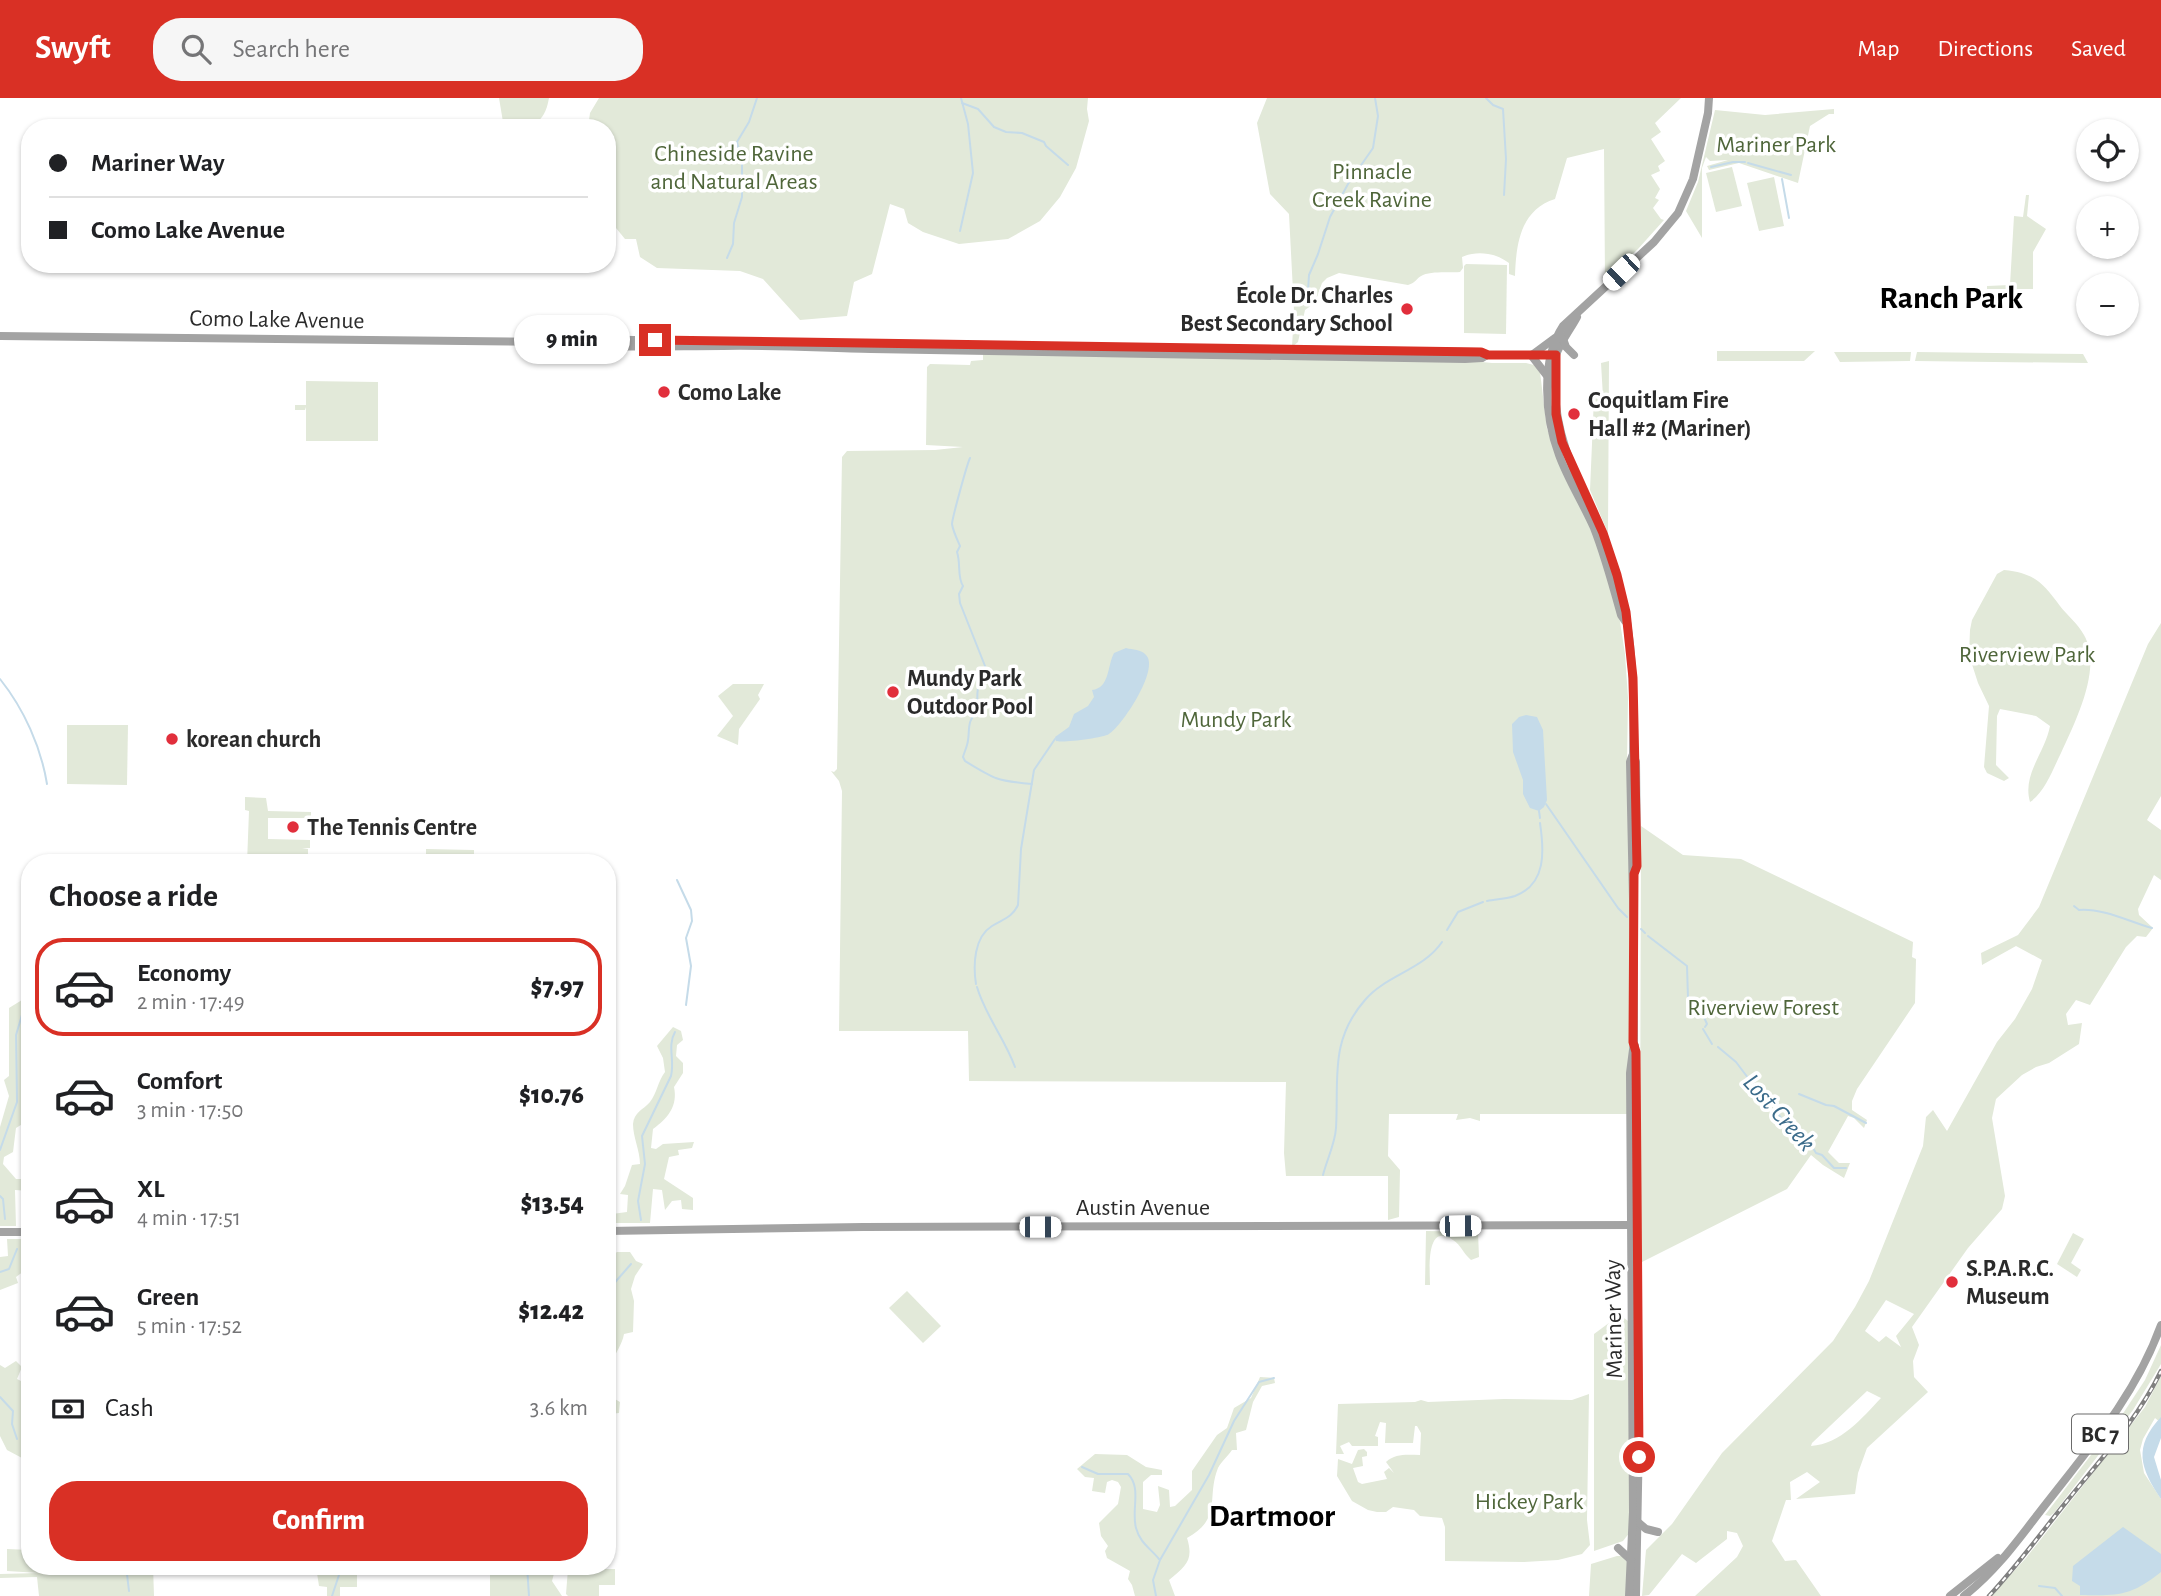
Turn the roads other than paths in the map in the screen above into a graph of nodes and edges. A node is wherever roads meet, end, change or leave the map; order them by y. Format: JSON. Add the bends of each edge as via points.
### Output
{"nodes":[{"id":1,"x":1710,"y":98,"type":"edge"},
{"id":2,"x":0,"y":336,"type":"edge"},
{"id":3,"x":1559,"y":339,"type":"junction"},
{"id":4,"x":1532,"y":355,"type":"junction"},
{"id":5,"x":1553,"y":355,"type":"junction"},
{"id":6,"x":1574,"y":355,"type":"dead end"},
{"id":7,"x":1548,"y":377,"type":"junction"},
{"id":8,"x":1625,"y":621,"type":"junction"},
{"id":9,"x":1633,"y":1042,"type":"junction"},
{"id":10,"x":1631,"y":1215,"type":"junction"},
{"id":11,"x":1634,"y":1225,"type":"junction"},
{"id":12,"x":1617,"y":1226,"type":"junction"},
{"id":13,"x":616,"y":1231,"type":"edge"},
{"id":14,"x":21,"y":1232,"type":"edge"},
{"id":15,"x":0,"y":1233,"type":"edge"},
{"id":16,"x":1631,"y":1236,"type":"junction"},
{"id":17,"x":2161,"y":1325,"type":"edge"},
{"id":18,"x":1639,"y":1522,"type":"junction"},
{"id":19,"x":1658,"y":1532,"type":"dead end"},
{"id":20,"x":2022,"y":1534,"type":"junction"},
{"id":21,"x":1618,"y":1548,"type":"dead end"},
{"id":22,"x":1631,"y":1560,"type":"junction"},
{"id":23,"x":1629,"y":1596,"type":"edge"},
{"id":24,"x":1636,"y":1596,"type":"edge"},
{"id":25,"x":1950,"y":1596,"type":"edge"},
{"id":26,"x":1964,"y":1596,"type":"edge"}],
"edges":[{"from":1,"to":3,"type":"main road","name":"Mariner Way","via":[[1693,179],[1678,213],[1662,234],[1563,326]]},
{"from":2,"to":4,"type":"main road","name":"Como Lake Avenue","via":[[869,342]]},
{"from":3,"to":4,"type":"main road"},
{"from":3,"to":5,"type":"main road","name":"Mariner Way"},
{"from":3,"to":6,"type":"main road"},
{"from":4,"to":5,"type":"main road","name":"Como Lake Avenue"},
{"from":4,"to":7,"type":"main road"},
{"from":5,"to":7,"type":"main road","name":"Mariner Way"},
{"from":5,"to":8,"type":"main road","name":"Mariner Way","via":[[1559,432],[1606,543]]},
{"from":7,"to":8,"type":"main road","name":"Mariner Way","via":[[1555,444],[1595,531]]},
{"from":8,"to":9,"type":"main road","name":"Mariner Way","via":[[1633,669]]},
{"from":9,"to":10,"type":"main road","name":"Mariner Way"},
{"from":9,"to":11,"type":"main road","name":"Mariner Way"},
{"from":10,"to":11,"type":"main road","name":"Mariner Way"},
{"from":10,"to":12,"type":"main road"},
{"from":11,"to":12,"type":"main road","name":"Austin Avenue"},
{"from":11,"to":16,"type":"main road","name":"Mariner Way"},
{"from":11,"to":18,"type":"main road","name":"Mariner Way"},
{"from":12,"to":13,"type":"main road","name":"Austin Avenue"},
{"from":12,"to":16,"type":"main road"},
{"from":14,"to":15,"type":"main road"},
{"from":16,"to":22,"type":"main road","name":"Mariner Way"},
{"from":17,"to":20,"type":"main road","number":"BC 7","via":[[2131,1390]]},
{"from":18,"to":19,"type":"main road"},
{"from":18,"to":24,"type":"main road","name":"Mariner Way"},
{"from":20,"to":25,"type":"main road","number":"BC 7","via":[[1986,1570]]},
{"from":20,"to":26,"type":"main road","number":"BC 7","via":[[2009,1554]]},
{"from":21,"to":22,"type":"main road"},
{"from":22,"to":23,"type":"main road","name":"Mariner Way"}]}
